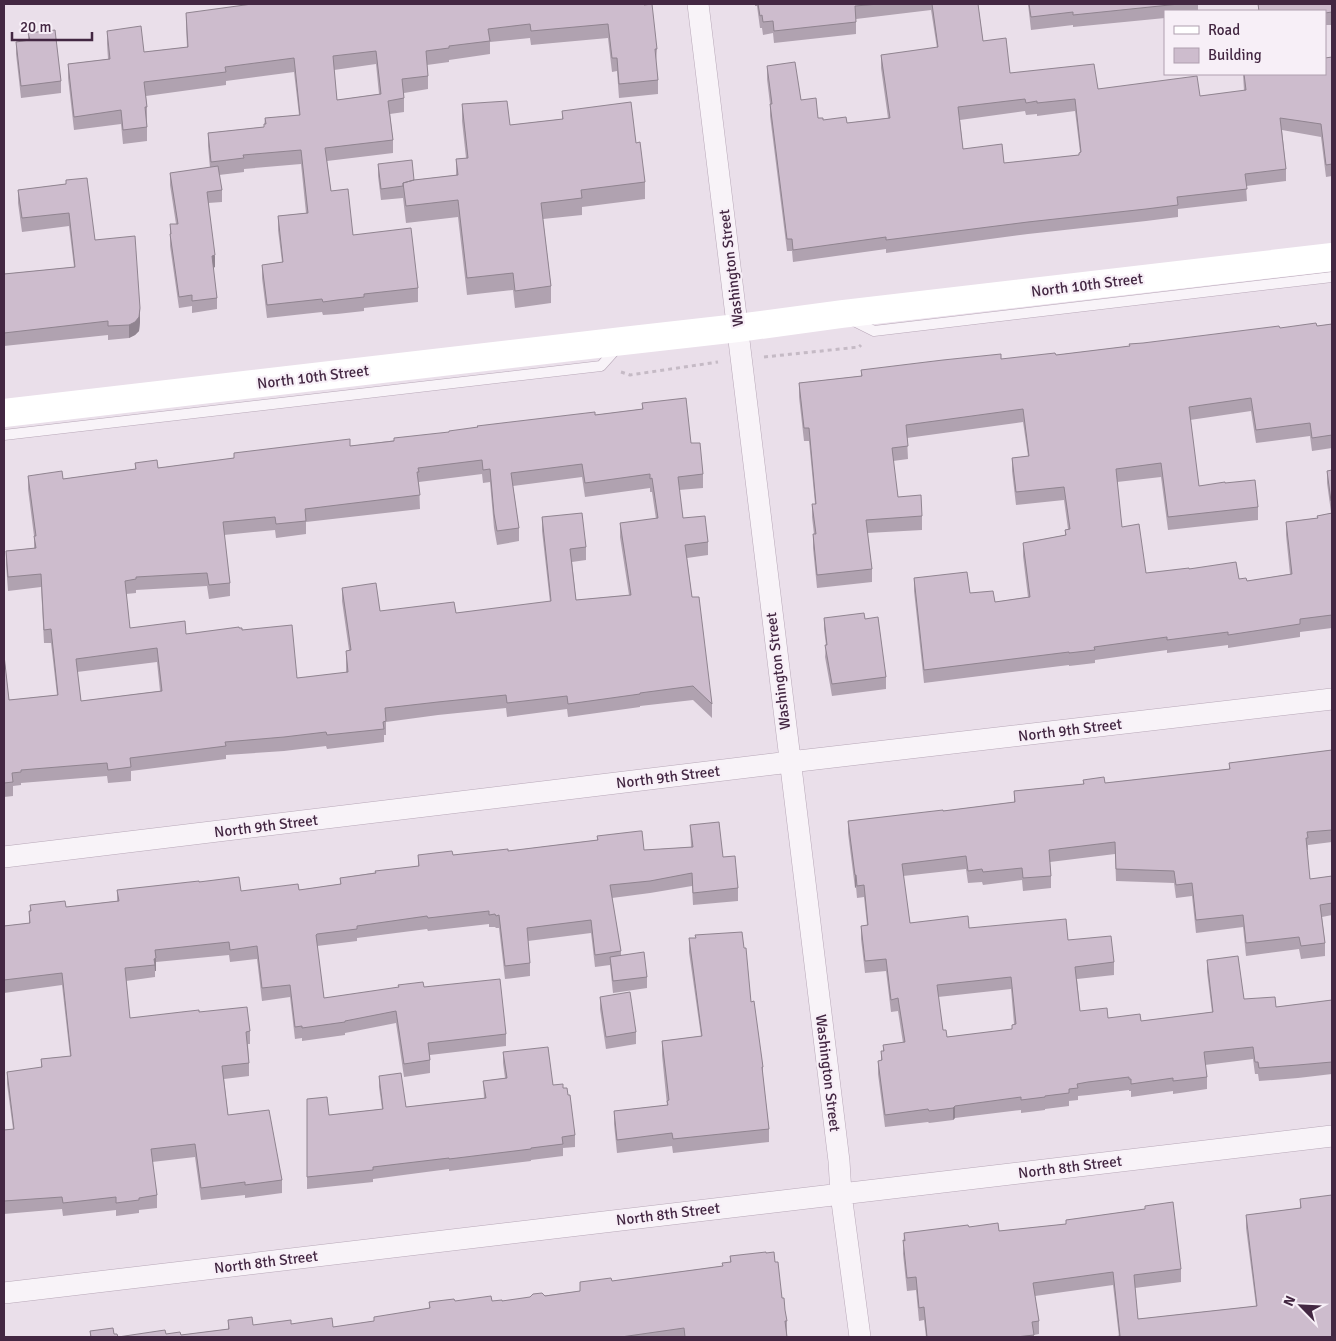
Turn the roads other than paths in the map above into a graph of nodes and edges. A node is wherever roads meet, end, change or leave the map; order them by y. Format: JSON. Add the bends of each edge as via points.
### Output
{"nodes":[{"id":1,"x":698,"y":4,"type":"edge"},
{"id":2,"x":1332,"y":257,"type":"edge"},
{"id":3,"x":1332,"y":277,"type":"edge"},
{"id":4,"x":842,"y":314,"type":"junction"},
{"id":5,"x":738,"y":328,"type":"junction"},
{"id":6,"x":623,"y":341,"type":"junction"},
{"id":7,"x":4,"y":413,"type":"edge"},
{"id":8,"x":4,"y":435,"type":"edge"},
{"id":9,"x":1332,"y":699,"type":"edge"},
{"id":10,"x":790,"y":762,"type":"junction"},
{"id":11,"x":4,"y":857,"type":"edge"},
{"id":12,"x":1332,"y":1136,"type":"edge"},
{"id":13,"x":841,"y":1194,"type":"junction"},
{"id":14,"x":4,"y":1293,"type":"edge"},
{"id":15,"x":860,"y":1337,"type":"edge"}],
"edges":[{"from":1,"to":5,"type":"street","name":"Washington Street"},
{"from":2,"to":4,"type":"main road","name":"North 10th Street"},
{"from":3,"to":4,"type":"lane","name":"North 10th Street","via":[[874,332]]},
{"from":4,"to":5,"type":"main road","name":"North 10th Street"},
{"from":5,"to":6,"type":"main road","name":"North 10th Street"},
{"from":5,"to":10,"type":"street","name":"Washington Street"},
{"from":6,"to":7,"type":"main road","name":"North 10th Street"},
{"from":6,"to":8,"type":"lane","name":"North 10th Street","via":[[601,366]]},
{"from":9,"to":10,"type":"street","name":"North 9th Street"},
{"from":10,"to":11,"type":"street","name":"North 9th Street"},
{"from":10,"to":13,"type":"street","name":"Washington Street"},
{"from":12,"to":13,"type":"street","name":"North 8th Street"},
{"from":13,"to":14,"type":"street","name":"North 8th Street"},
{"from":13,"to":15,"type":"street","name":"Washington Street"}]}
